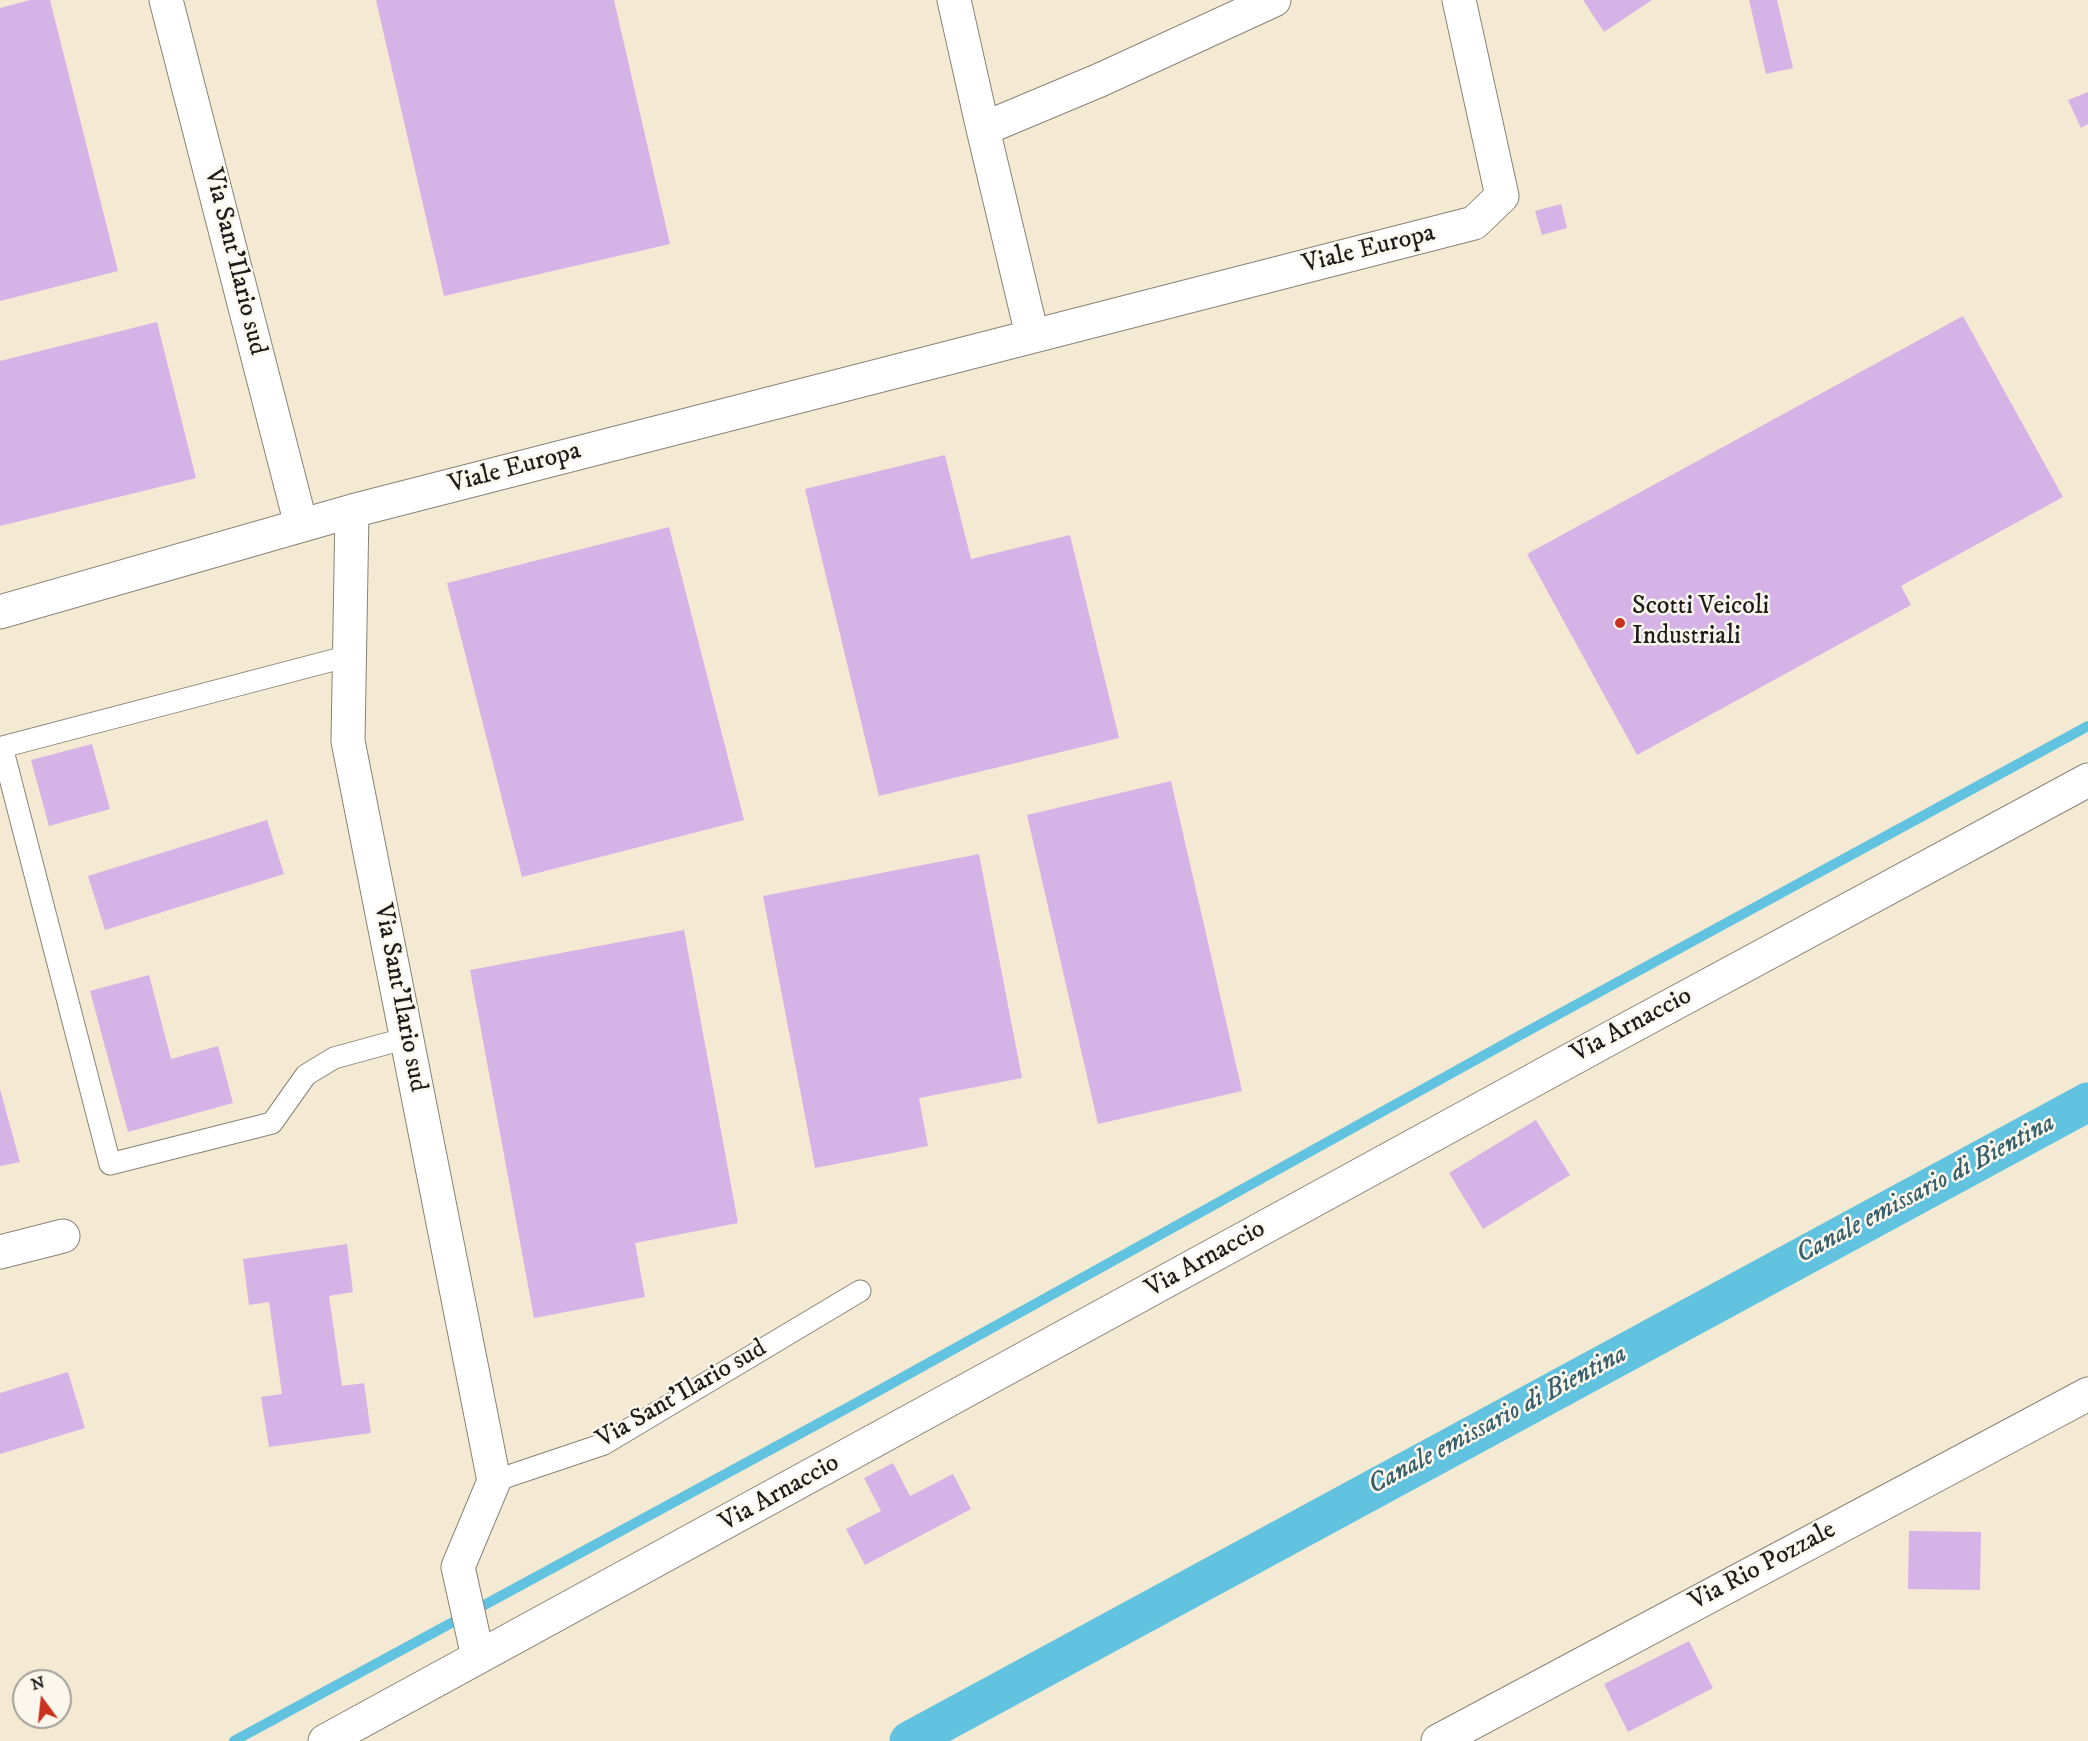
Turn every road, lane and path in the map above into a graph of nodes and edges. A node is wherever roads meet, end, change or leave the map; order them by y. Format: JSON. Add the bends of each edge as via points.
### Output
{"nodes":[{"id":1,"x":166,"y":0,"type":"edge"},
{"id":2,"x":954,"y":0,"type":"edge"},
{"id":3,"x":1274,"y":0,"type":"edge"},
{"id":4,"x":1459,"y":0,"type":"edge"},
{"id":5,"x":983,"y":129,"type":"junction"},
{"id":6,"x":1032,"y":335,"type":"junction"},
{"id":7,"x":352,"y":511,"type":"junction"},
{"id":8,"x":301,"y":525,"type":"junction"},
{"id":9,"x":0,"y":612,"type":"edge"},
{"id":10,"x":349,"y":656,"type":"junction"},
{"id":11,"x":2088,"y":780,"type":"edge"},
{"id":12,"x":407,"y":1038,"type":"junction"},
{"id":13,"x":63,"y":1236,"type":"dead end"},
{"id":14,"x":0,"y":1252,"type":"edge"},
{"id":15,"x":860,"y":1291,"type":"dead end"},
{"id":16,"x":2088,"y":1394,"type":"edge"},
{"id":17,"x":494,"y":1481,"type":"junction"},
{"id":18,"x":475,"y":1646,"type":"junction"},
{"id":19,"x":326,"y":1741,"type":"edge"},
{"id":20,"x":1438,"y":1741,"type":"edge"}],
"edges":[{"from":1,"to":8,"type":"street","name":"Via Sant'Ilario sud"},
{"from":2,"to":5,"type":"street"},
{"from":3,"to":5,"type":"street"},
{"from":4,"to":6,"type":"street","name":"Viale Europa","via":[[1502,196],[1473,223]]},
{"from":5,"to":6,"type":"street"},
{"from":6,"to":7,"type":"street","name":"Viale Europa"},
{"from":7,"to":8,"type":"street","name":"Viale Europa"},
{"from":7,"to":10,"type":"street","name":"Via Sant'Ilario sud"},
{"from":8,"to":9,"type":"street","name":"Viale Europa"},
{"from":10,"to":12,"type":"street","name":"Via Sant'Ilario sud","via":[[348,741]]},
{"from":10,"to":12,"type":"lane","via":[[2,747],[110,1164],[272,1123],[306,1075],[334,1058]]},
{"from":11,"to":18,"type":"street","name":"Via Arnaccio","via":[[576,1605]]},
{"from":12,"to":17,"type":"street","name":"Via Sant'Ilario sud"},
{"from":13,"to":14,"type":"street"},
{"from":15,"to":17,"type":"lane","name":"Via Sant'Ilario sud","via":[[604,1444]]},
{"from":16,"to":20,"type":"street","name":"Via Rio Pozzale"},
{"from":17,"to":18,"type":"street","via":[[458,1567]]},
{"from":18,"to":19,"type":"street","name":"Via Arnaccio"}]}
